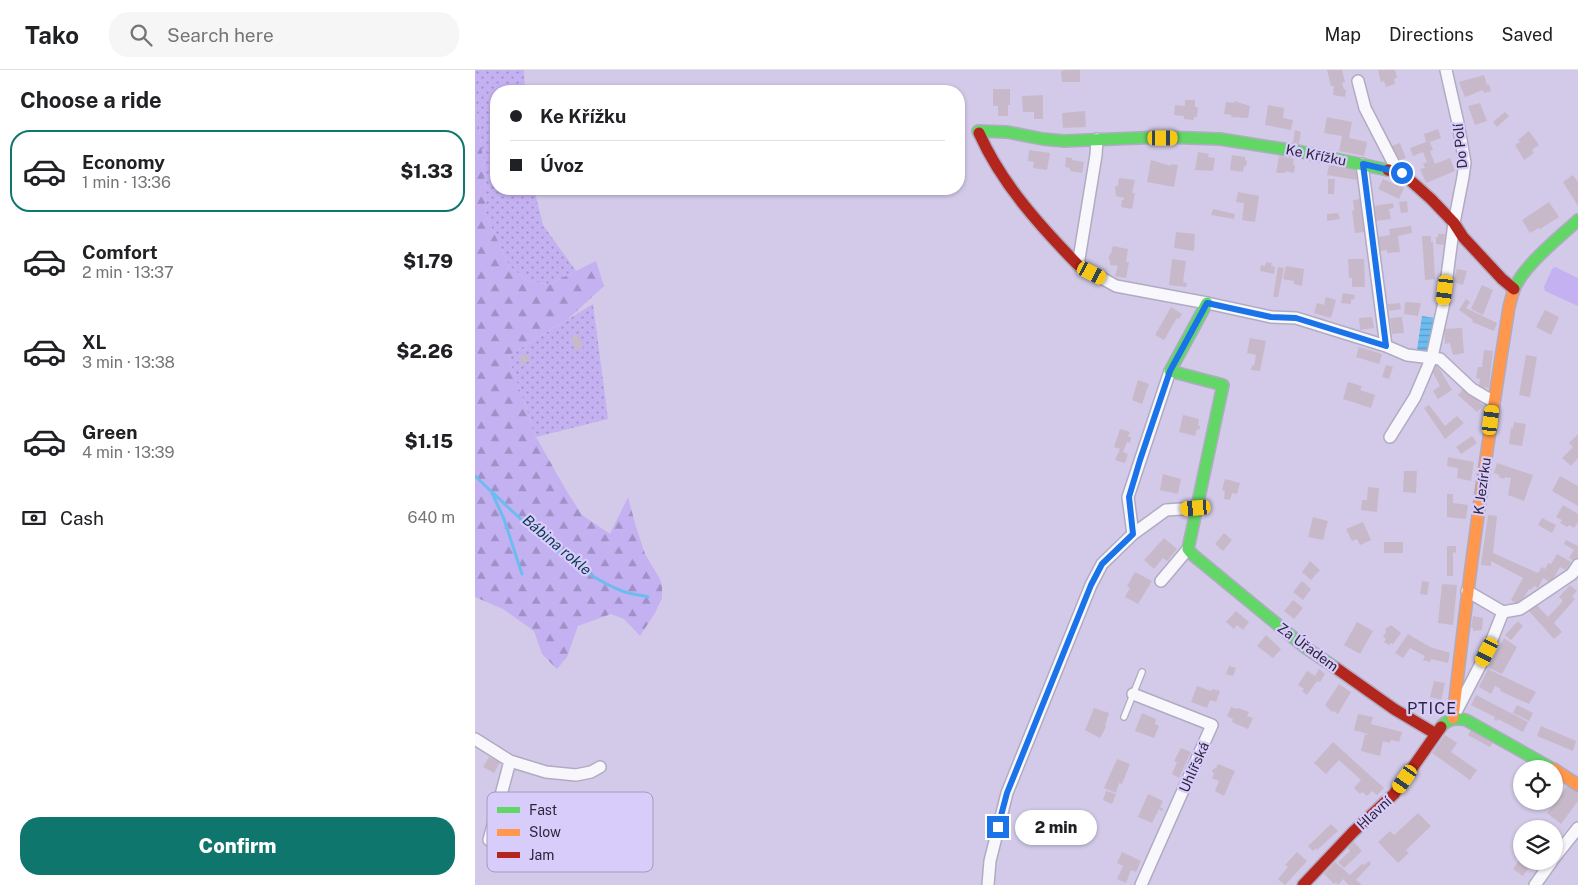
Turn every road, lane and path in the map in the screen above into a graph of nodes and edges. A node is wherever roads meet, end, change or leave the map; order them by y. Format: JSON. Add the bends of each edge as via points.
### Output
{"nodes":[{"id":1,"x":1446,"y":70,"type":"edge"},
{"id":2,"x":1358,"y":81,"type":"dead end"},
{"id":3,"x":1097,"y":139,"type":"junction"},
{"id":4,"x":1363,"y":164,"type":"junction"},
{"id":5,"x":1398,"y":172,"type":"junction"},
{"id":6,"x":1578,"y":220,"type":"edge"},
{"id":7,"x":1453,"y":223,"type":"junction"},
{"id":8,"x":1078,"y":265,"type":"junction"},
{"id":9,"x":1514,"y":289,"type":"junction"},
{"id":10,"x":1207,"y":303,"type":"junction"},
{"id":11,"x":1386,"y":346,"type":"junction"},
{"id":12,"x":1432,"y":357,"type":"junction"},
{"id":13,"x":1170,"y":371,"type":"junction"},
{"id":14,"x":1494,"y":402,"type":"junction"},
{"id":15,"x":1391,"y":437,"type":"dead end"},
{"id":16,"x":1196,"y":508,"type":"junction"},
{"id":17,"x":1133,"y":534,"type":"junction"},
{"id":18,"x":1188,"y":549,"type":"junction"},
{"id":19,"x":1578,"y":565,"type":"edge"},
{"id":20,"x":1161,"y":581,"type":"dead end"},
{"id":21,"x":1467,"y":591,"type":"junction"},
{"id":22,"x":1503,"y":612,"type":"junction"},
{"id":23,"x":1141,"y":672,"type":"dead end"},
{"id":24,"x":1133,"y":694,"type":"junction"},
{"id":25,"x":1124,"y":717,"type":"dead end"},
{"id":26,"x":1453,"y":718,"type":"junction"},
{"id":27,"x":1436,"y":734,"type":"junction"},
{"id":28,"x":475,"y":740,"type":"edge"},
{"id":29,"x":1537,"y":760,"type":"edge"},
{"id":30,"x":510,"y":761,"type":"junction"},
{"id":31,"x":600,"y":767,"type":"dead end"},
{"id":32,"x":1563,"y":776,"type":"edge"},
{"id":33,"x":1578,"y":786,"type":"edge"},
{"id":34,"x":502,"y":792,"type":"edge"},
{"id":35,"x":1578,"y":828,"type":"edge"},
{"id":36,"x":1563,"y":847,"type":"edge"},
{"id":37,"x":1546,"y":870,"type":"edge"},
{"id":38,"x":987,"y":885,"type":"edge"},
{"id":39,"x":1141,"y":885,"type":"edge"},
{"id":40,"x":1303,"y":885,"type":"edge"},
{"id":41,"x":1535,"y":885,"type":"edge"}],
"edges":[{"from":1,"to":7,"type":"street","name":"Do Polí","via":[[1465,163]]},
{"from":2,"to":5,"type":"street","via":[[1365,108]]},
{"from":3,"to":4,"type":"street","name":"Ke Křížku","via":[[1220,139]]},
{"from":3,"to":8,"type":"street"},
{"from":3,"to":8,"type":"street","name":"Ke Křížku","via":[[1064,141],[978,131],[989,156],[1021,200]]},
{"from":4,"to":5,"type":"street","name":"Ke Křížku"},
{"from":4,"to":11,"type":"street"},
{"from":5,"to":7,"type":"street","name":"Ke Křížku","via":[[1431,199]]},
{"from":6,"to":9,"type":"street","name":"K Jezírku","via":[[1539,256]]},
{"from":7,"to":9,"type":"street","name":"Ke Křížku"},
{"from":7,"to":12,"type":"street","name":"Do Polí","via":[[1443,307]]},
{"from":8,"to":10,"type":"street","via":[[1116,286]]},
{"from":9,"to":14,"type":"street","name":"K Jezírku"},
{"from":10,"to":11,"type":"street","via":[[1271,317],[1296,318]]},
{"from":10,"to":13,"type":"street"},
{"from":11,"to":12,"type":"street","via":[[1407,355]]},
{"from":12,"to":14,"type":"street","via":[[1440,359]]},
{"from":12,"to":15,"type":"street","name":"Do Polí","via":[[1415,396]]},
{"from":13,"to":16,"type":"street","via":[[1223,385]]},
{"from":13,"to":17,"type":"street","via":[[1129,497]]},
{"from":14,"to":21,"type":"street","name":"K Jezírku"},
{"from":16,"to":17,"type":"street","via":[[1166,510]]},
{"from":16,"to":18,"type":"street"},
{"from":17,"to":38,"type":"street","via":[[1102,564],[1087,594],[1007,793]]},
{"from":18,"to":20,"type":"street"},
{"from":18,"to":27,"type":"street","name":"Za Úřadem","via":[[1306,648],[1394,710]]},
{"from":19,"to":22,"type":"street","via":[[1572,574],[1520,609]]},
{"from":21,"to":22,"type":"street"},
{"from":21,"to":26,"type":"street","name":"K Jezírku"},
{"from":22,"to":26,"type":"street","via":[[1487,652]]},
{"from":23,"to":24,"type":"lane"},
{"from":24,"to":25,"type":"lane"},
{"from":24,"to":39,"type":"street","name":"Uhlířská","via":[[1212,725]]},
{"from":26,"to":27,"type":"street","name":"Hlavní"},
{"from":26,"to":29,"type":"street","via":[[1467,720]]},
{"from":27,"to":40,"type":"street","name":"Hlavní","via":[[1394,794]]},
{"from":28,"to":30,"type":"street"},
{"from":30,"to":31,"type":"street","via":[[561,775],[591,772]]},
{"from":30,"to":34,"type":"street"},
{"from":32,"to":33,"type":"street"},
{"from":35,"to":36,"type":"street"},
{"from":37,"to":41,"type":"street"}]}
